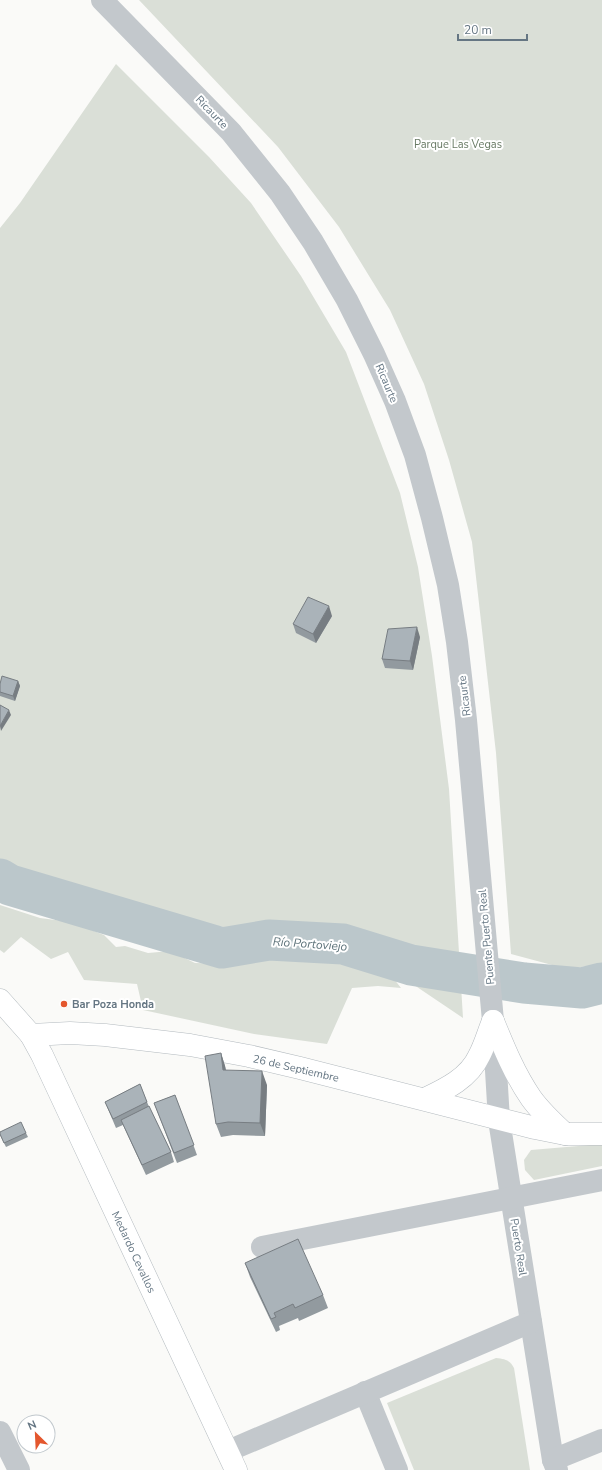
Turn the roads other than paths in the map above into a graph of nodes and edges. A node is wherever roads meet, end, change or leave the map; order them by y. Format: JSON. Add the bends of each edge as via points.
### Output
{"nodes":[{"id":1,"x":102,"y":0,"type":"edge"},
{"id":2,"x":478,"y":852,"type":"joint"},
{"id":3,"x":0,"y":1000,"type":"edge"},
{"id":4,"x":493,"y":1021,"type":"junction"},
{"id":5,"x":31,"y":1035,"type":"junction"},
{"id":6,"x":425,"y":1099,"type":"junction"},
{"id":7,"x":499,"y":1120,"type":"junction"},
{"id":8,"x":565,"y":1134,"type":"junction"},
{"id":9,"x":602,"y":1134,"type":"edge"},
{"id":10,"x":602,"y":1180,"type":"edge"},
{"id":11,"x":511,"y":1198,"type":"junction"},
{"id":12,"x":262,"y":1247,"type":"dead end"},
{"id":13,"x":531,"y":1322,"type":"junction"},
{"id":14,"x":365,"y":1392,"type":"junction"},
{"id":15,"x":0,"y":1432,"type":"edge"},
{"id":16,"x":602,"y":1440,"type":"edge"},
{"id":17,"x":232,"y":1460,"type":"edge"},
{"id":18,"x":555,"y":1465,"type":"edge"},
{"id":19,"x":19,"y":1470,"type":"edge"},
{"id":20,"x":397,"y":1470,"type":"edge"}],
"edges":[{"from":1,"to":2,"type":"street","name":"Ricaurte","via":[[231,132],[268,177],[313,242],[347,300],[395,401],[415,455],[448,586],[464,697]]},
{"from":2,"to":4,"type":"street","name":"Puente Puerto Real"},
{"from":3,"to":5,"type":"street"},
{"from":4,"to":6,"type":"street","via":[[479,1057],[466,1074],[447,1088]]},
{"from":4,"to":7,"type":"street","name":"Puerto Real"},
{"from":4,"to":8,"type":"street","via":[[510,1061],[531,1098]]},
{"from":5,"to":6,"type":"street","name":"26 de Septiembre","via":[[105,1035],[190,1045],[271,1061]]},
{"from":5,"to":17,"type":"street","name":"Medardo Cevallos"},
{"from":6,"to":7,"type":"street","name":"26 de Septiembre"},
{"from":7,"to":8,"type":"street","name":"26 de Septiembre"},
{"from":7,"to":11,"type":"street","name":"Puerto Real"},
{"from":8,"to":9,"type":"street","name":"26 de Septiembre"},
{"from":10,"to":11,"type":"street"},
{"from":11,"to":12,"type":"street"},
{"from":11,"to":13,"type":"street","name":"Puerto Real"},
{"from":13,"to":14,"type":"street"},
{"from":13,"to":18,"type":"street","name":"Puerto Real"},
{"from":14,"to":17,"type":"street"},
{"from":14,"to":20,"type":"street"},
{"from":15,"to":19,"type":"street"},
{"from":16,"to":18,"type":"street"}]}
